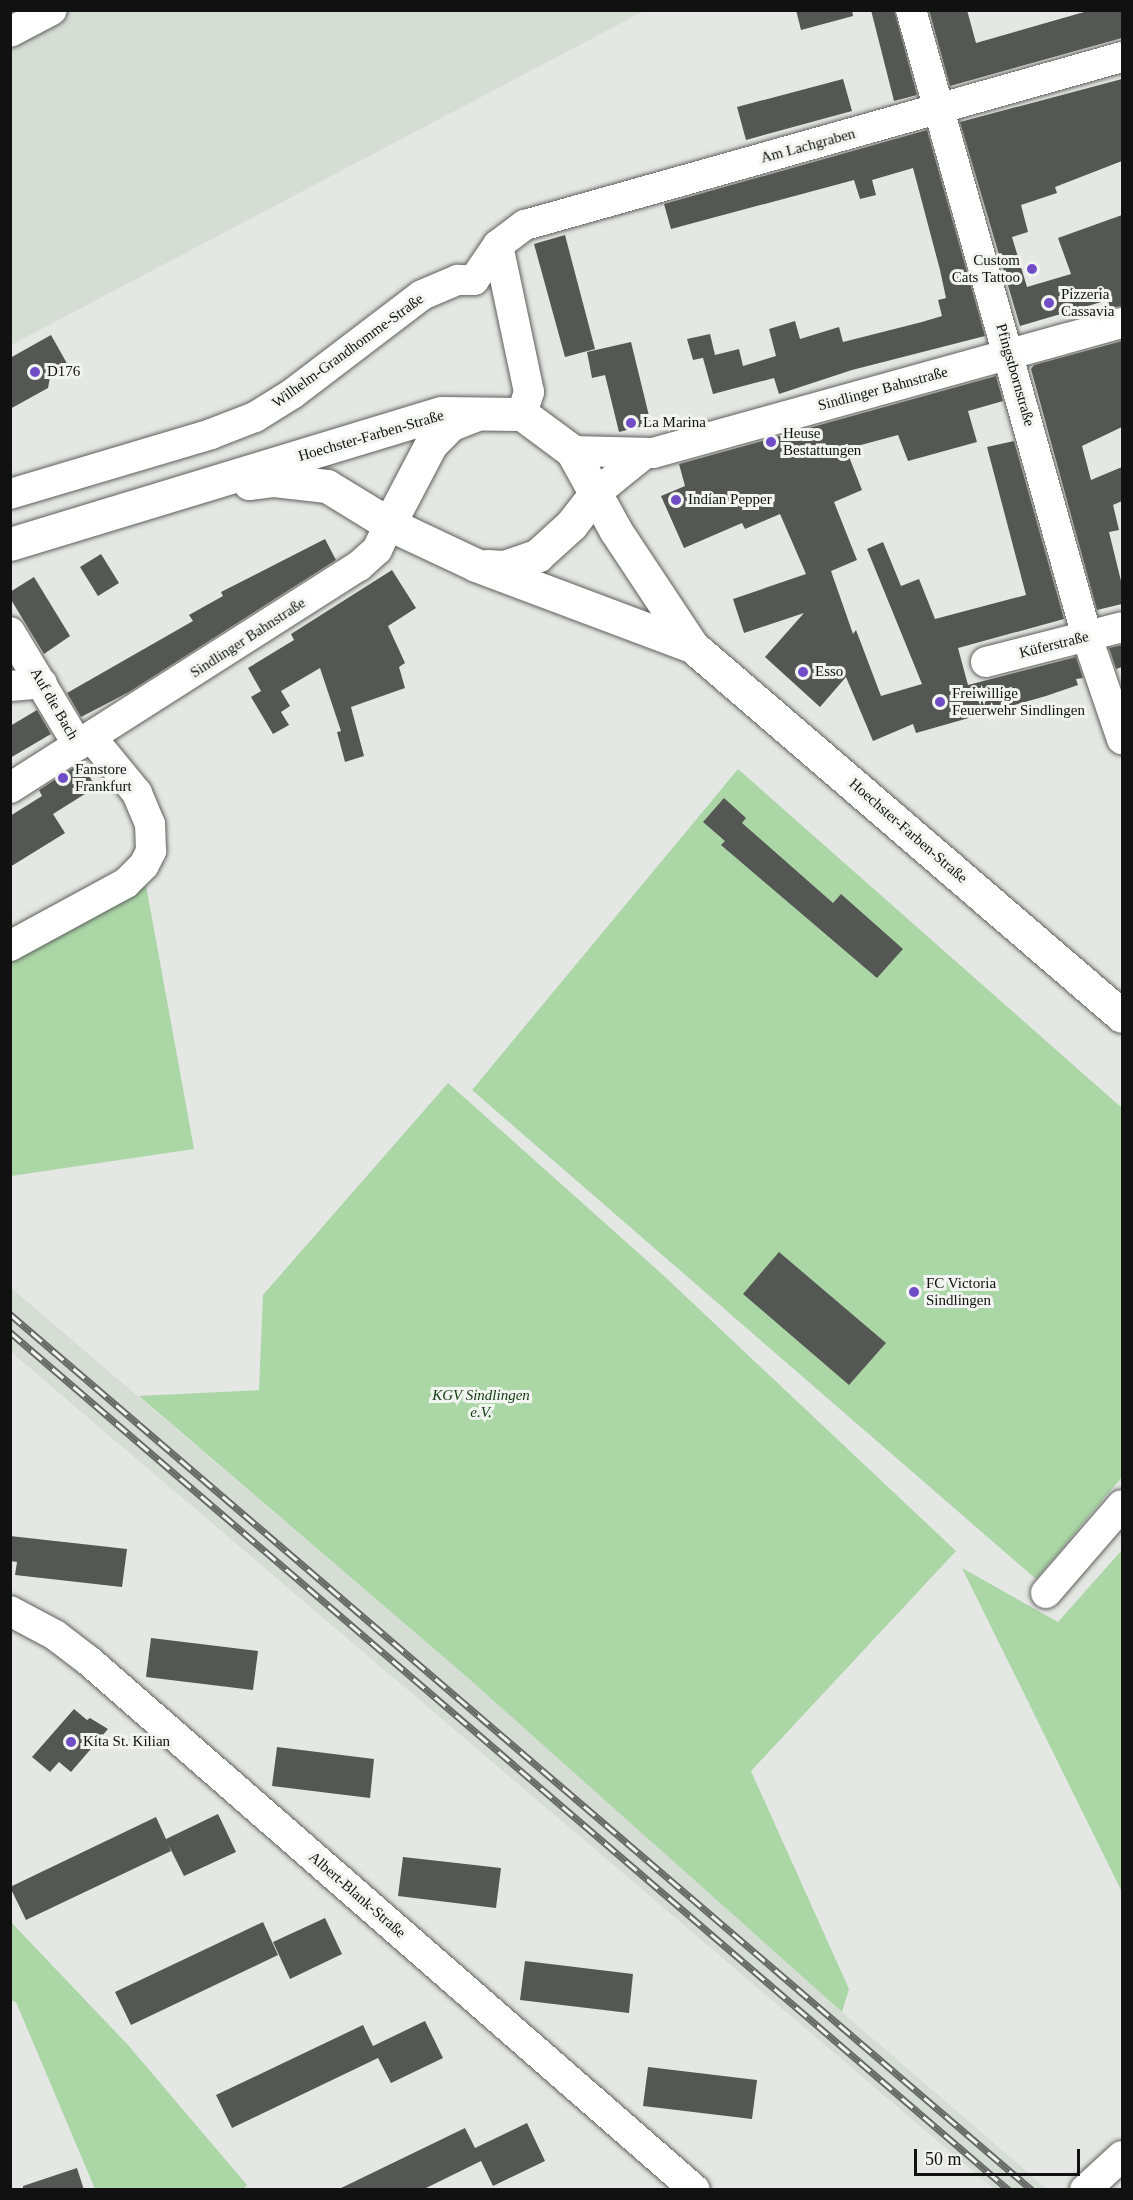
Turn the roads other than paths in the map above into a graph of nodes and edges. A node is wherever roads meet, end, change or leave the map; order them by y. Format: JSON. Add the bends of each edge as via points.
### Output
{"nodes":[{"id":1,"x":52,"y":10,"type":"edge"},
{"id":2,"x":911,"y":10,"type":"edge"},
{"id":3,"x":10,"y":32,"type":"edge"},
{"id":4,"x":1122,"y":57,"type":"edge"},
{"id":5,"x":939,"y":109,"type":"junction"},
{"id":6,"x":498,"y":244,"type":"junction"},
{"id":7,"x":474,"y":280,"type":"junction"},
{"id":8,"x":1122,"y":323,"type":"edge"},
{"id":9,"x":517,"y":334,"type":"junction"},
{"id":10,"x":1009,"y":355,"type":"junction"},
{"id":11,"x":484,"y":411,"type":"junction"},
{"id":12,"x":522,"y":414,"type":"junction"},
{"id":13,"x":566,"y":447,"type":"junction"},
{"id":14,"x":643,"y":455,"type":"junction"},
{"id":15,"x":420,"y":460,"type":"junction"},
{"id":16,"x":17,"y":487,"type":"edge"},
{"id":17,"x":184,"y":491,"type":"junction"},
{"id":18,"x":596,"y":493,"type":"junction"},
{"id":19,"x":389,"y":524,"type":"junction"},
{"id":20,"x":561,"y":532,"type":"junction"},
{"id":21,"x":10,"y":544,"type":"edge"},
{"id":22,"x":464,"y":559,"type":"junction"},
{"id":23,"x":1122,"y":627,"type":"edge"},
{"id":24,"x":12,"y":637,"type":"edge"},
{"id":25,"x":1087,"y":637,"type":"junction"},
{"id":26,"x":692,"y":646,"type":"junction"},
{"id":27,"x":986,"y":662,"type":"dead end"},
{"id":28,"x":42,"y":683,"type":"junction"},
{"id":29,"x":10,"y":686,"type":"edge"},
{"id":30,"x":1122,"y":739,"type":"edge"},
{"id":31,"x":85,"y":741,"type":"junction"},
{"id":32,"x":10,"y":788,"type":"edge"},
{"id":33,"x":10,"y":946,"type":"edge"},
{"id":34,"x":1122,"y":1016,"type":"edge"},
{"id":35,"x":1122,"y":1505,"type":"edge"},
{"id":36,"x":1046,"y":1593,"type":"dead end"},
{"id":37,"x":10,"y":1611,"type":"edge"},
{"id":38,"x":1122,"y":2156,"type":"edge"},
{"id":39,"x":695,"y":2190,"type":"edge"},
{"id":40,"x":1085,"y":2190,"type":"edge"}],
"edges":[{"from":1,"to":3,"type":"street"},
{"from":2,"to":5,"type":"street","name":"Pfingstbornstraße"},
{"from":4,"to":5,"type":"street","name":"Am Lachgraben"},
{"from":5,"to":6,"type":"street","name":"Am Lachgraben","via":[[525,225]]},
{"from":5,"to":10,"type":"street","name":"Pfingstbornstraße"},
{"from":6,"to":7,"type":"street"},
{"from":6,"to":9,"type":"street"},
{"from":7,"to":9,"type":"street","via":[[500,297]]},
{"from":7,"to":16,"type":"street","name":"Wilhelm-Grandhomme-Straße","via":[[458,280],[422,295],[292,394],[255,417],[211,435]]},
{"from":8,"to":10,"type":"street","name":"Sindlinger Bahnstraße"},
{"from":9,"to":12,"type":"street","via":[[529,392]]},
{"from":10,"to":14,"type":"street","name":"Sindlinger Bahnstraße"},
{"from":10,"to":25,"type":"street","name":"Pfingstbornstraße"},
{"from":11,"to":12,"type":"main road","name":"Hoechster-Farben-Straße"},
{"from":11,"to":15,"type":"main road","via":[[451,424]]},
{"from":11,"to":17,"type":"main road","name":"Hoechster-Farben-Straße","via":[[442,413]]},
{"from":12,"to":13,"type":"main road","name":"Hoechster-Farben-Straße"},
{"from":13,"to":14,"type":"street","name":"Sindlinger Bahnstraße"},
{"from":13,"to":18,"type":"main road","name":"Hoechster-Farben-Straße"},
{"from":13,"to":20,"type":"main road","via":[[575,494]]},
{"from":14,"to":18,"type":"street","name":"Sindlinger Bahnstraße"},
{"from":15,"to":19,"type":"main road"},
{"from":15,"to":22,"type":"main road","via":[[417,492],[421,513],[430,533]]},
{"from":17,"to":19,"type":"main road","name":"Hoechster-Farben-Straße","via":[[274,480],[314,484],[346,496]]},
{"from":17,"to":21,"type":"main road","name":"Hoechster-Farben-Straße"},
{"from":18,"to":20,"type":"main road"},
{"from":18,"to":26,"type":"main road","name":"Hoechster-Farben-Straße"},
{"from":19,"to":22,"type":"main road","name":"Hoechster-Farben-Straße"},
{"from":19,"to":31,"type":"street","name":"Sindlinger Bahnstraße","via":[[376,550],[359,566]]},
{"from":20,"to":22,"type":"main road","via":[[538,555],[521,563],[504,567]]},
{"from":22,"to":26,"type":"main road","name":"Hoechster-Farben-Straße"},
{"from":23,"to":25,"type":"street","name":"Küferstraße"},
{"from":24,"to":28,"type":"street","name":"Auf die Bach"},
{"from":25,"to":27,"type":"street","name":"Küferstraße"},
{"from":25,"to":30,"type":"street","name":"Pfingstbornstraße"},
{"from":26,"to":34,"type":"main road","name":"Hoechster-Farben-Straße"},
{"from":28,"to":29,"type":"street"},
{"from":28,"to":31,"type":"street","name":"Auf die Bach"},
{"from":31,"to":32,"type":"street","name":"Sindlinger Bahnstraße"},
{"from":31,"to":33,"type":"street","via":[[137,794],[150,824],[151,851],[144,865],[126,883]]},
{"from":35,"to":36,"type":"street"},
{"from":37,"to":39,"type":"street","name":"Albert-Blank-Straße","via":[[55,1635],[89,1661]]},
{"from":38,"to":40,"type":"street"}]}
